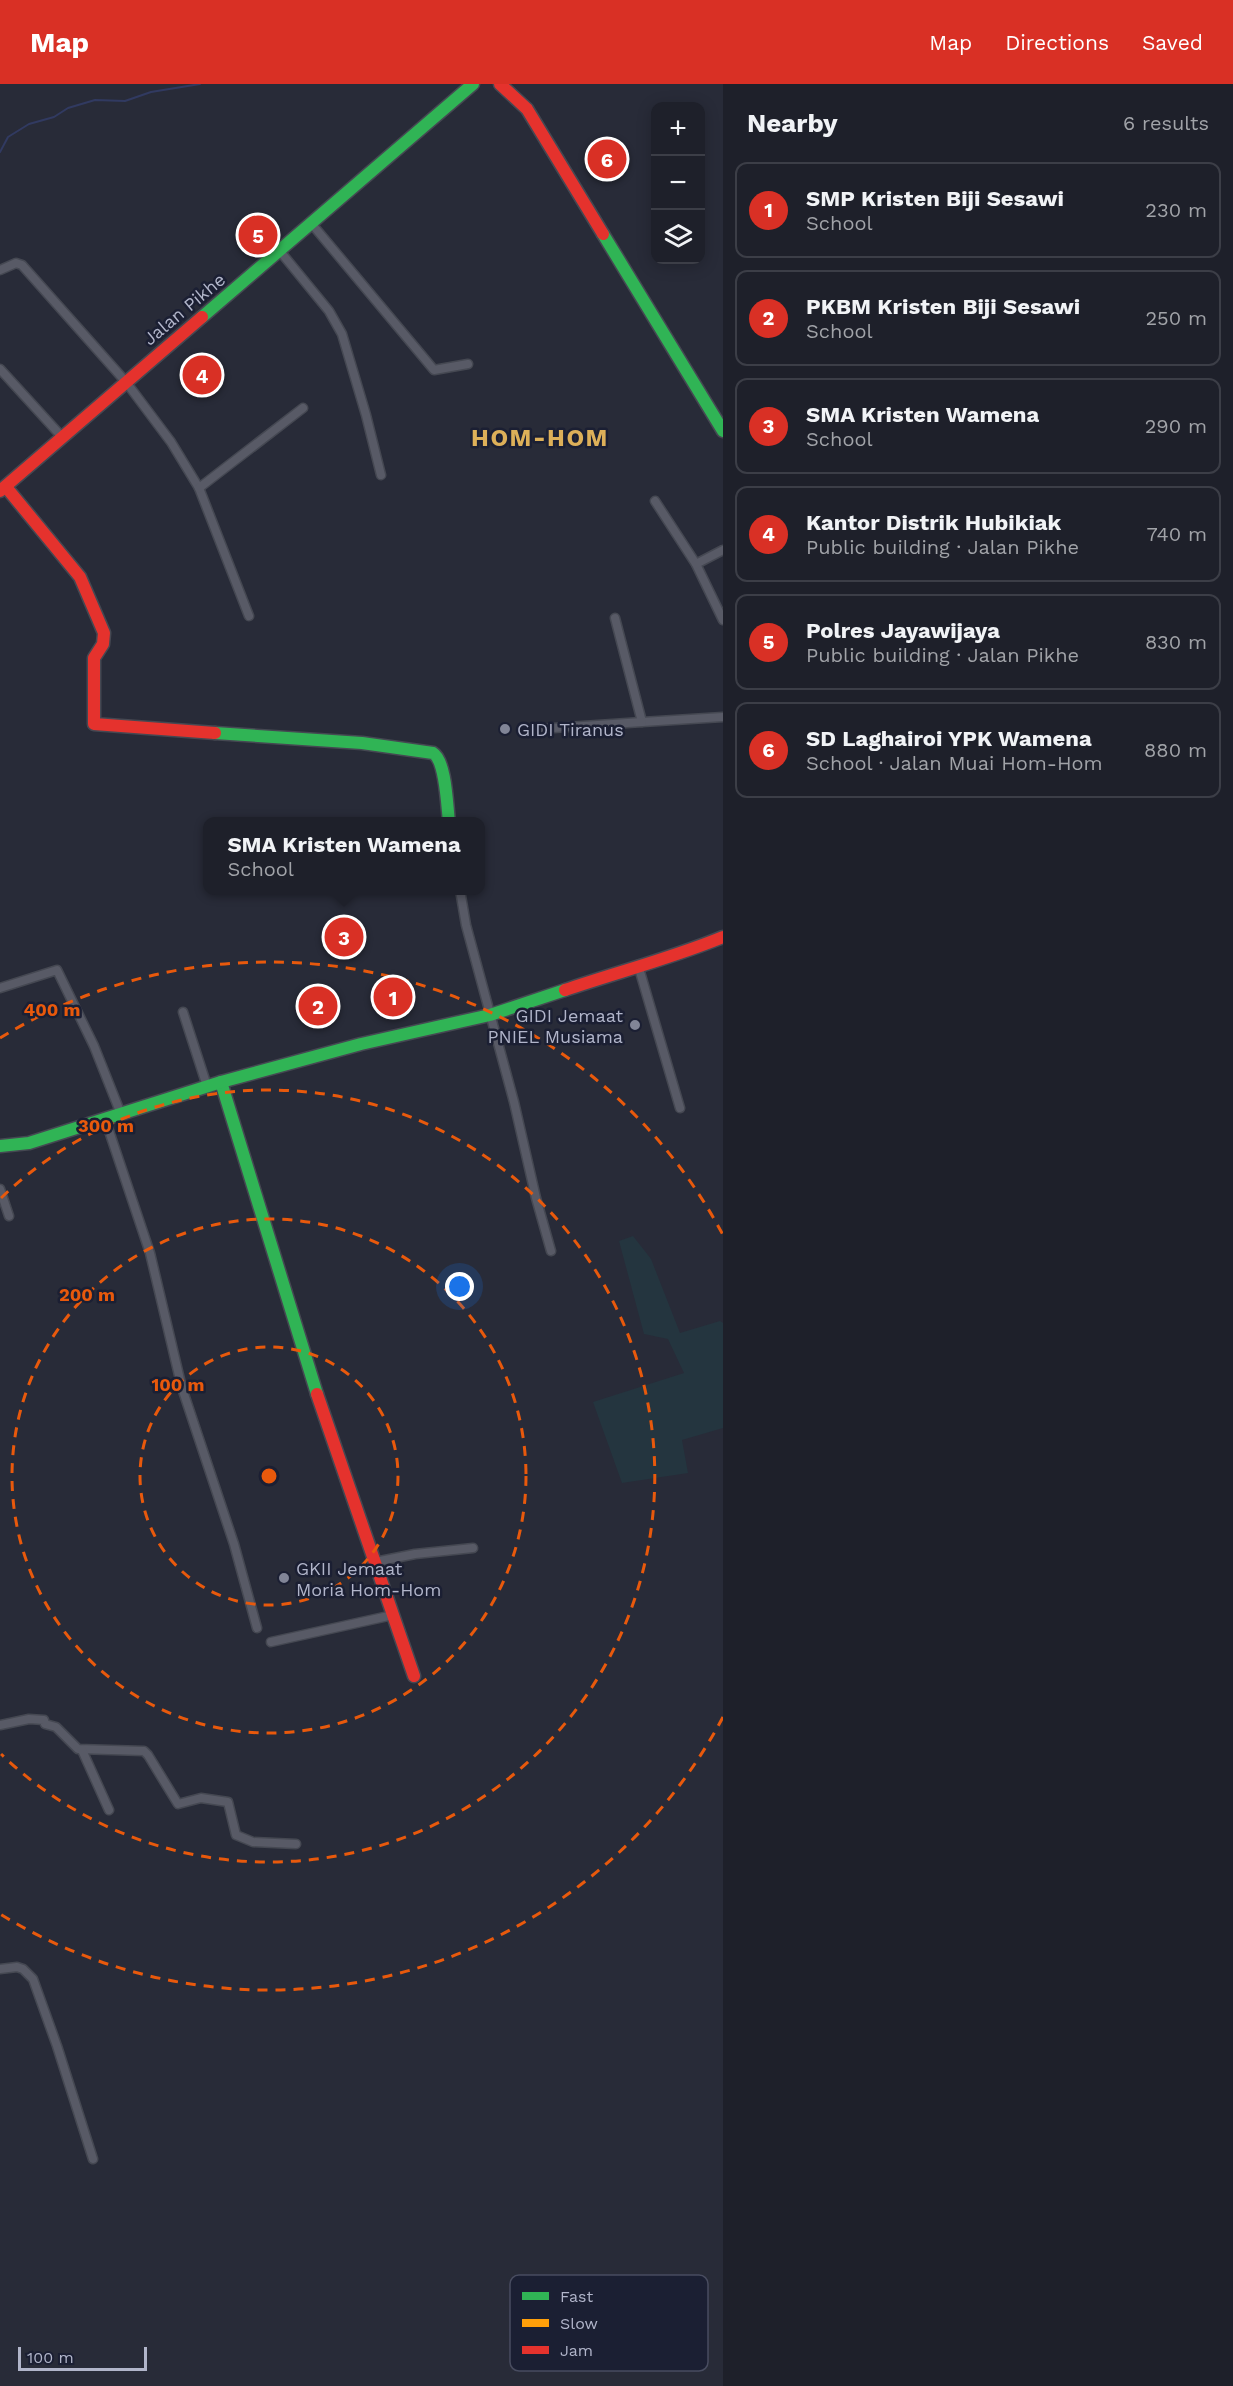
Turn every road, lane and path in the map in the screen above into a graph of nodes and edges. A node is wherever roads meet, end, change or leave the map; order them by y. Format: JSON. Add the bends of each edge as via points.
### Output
{"nodes":[{"id":1,"x":473,"y":84,"type":"edge"},
{"id":2,"x":500,"y":84,"type":"edge"},
{"id":3,"x":311,"y":223,"type":"junction"},
{"id":4,"x":279,"y":250,"type":"junction"},
{"id":5,"x":0,"y":270,"type":"edge"},
{"id":6,"x":468,"y":364,"type":"dead end"},
{"id":7,"x":0,"y":369,"type":"edge"},
{"id":8,"x":126,"y":382,"type":"junction"},
{"id":9,"x":303,"y":408,"type":"dead end"},
{"id":10,"x":723,"y":431,"type":"edge"},
{"id":11,"x":63,"y":438,"type":"junction"},
{"id":12,"x":381,"y":475,"type":"dead end"},
{"id":13,"x":199,"y":488,"type":"junction"},
{"id":14,"x":3,"y":489,"type":"edge"},
{"id":15,"x":655,"y":501,"type":"dead end"},
{"id":16,"x":723,"y":550,"type":"edge"},
{"id":17,"x":696,"y":564,"type":"junction"},
{"id":18,"x":249,"y":616,"type":"dead end"},
{"id":19,"x":615,"y":618,"type":"dead end"},
{"id":20,"x":723,"y":620,"type":"edge"},
{"id":21,"x":723,"y":717,"type":"edge"},
{"id":22,"x":642,"y":722,"type":"junction"},
{"id":23,"x":524,"y":730,"type":"dead end"},
{"id":24,"x":448,"y":817,"type":"edge"},
{"id":25,"x":461,"y":895,"type":"edge"},
{"id":26,"x":723,"y":937,"type":"edge"},
{"id":27,"x":638,"y":965,"type":"junction"},
{"id":28,"x":0,"y":988,"type":"edge"},
{"id":29,"x":183,"y":1012,"type":"dead end"},
{"id":30,"x":490,"y":1015,"type":"junction"},
{"id":31,"x":221,"y":1082,"type":"junction"},
{"id":32,"x":207,"y":1086,"type":"junction"},
{"id":33,"x":680,"y":1108,"type":"dead end"},
{"id":34,"x":121,"y":1114,"type":"junction"},
{"id":35,"x":105,"y":1119,"type":"junction"},
{"id":36,"x":0,"y":1146,"type":"edge"},
{"id":37,"x":0,"y":1189,"type":"edge"},
{"id":38,"x":9,"y":1216,"type":"dead end"},
{"id":39,"x":551,"y":1251,"type":"dead end"},
{"id":40,"x":473,"y":1548,"type":"dead end"},
{"id":41,"x":375,"y":1562,"type":"junction"},
{"id":42,"x":393,"y":1615,"type":"junction"},
{"id":43,"x":257,"y":1628,"type":"dead end"},
{"id":44,"x":272,"y":1642,"type":"dead end"},
{"id":45,"x":414,"y":1676,"type":"dead end"},
{"id":46,"x":0,"y":1725,"type":"edge"},
{"id":47,"x":82,"y":1750,"type":"junction"},
{"id":48,"x":109,"y":1810,"type":"dead end"},
{"id":49,"x":296,"y":1844,"type":"dead end"},
{"id":50,"x":0,"y":1969,"type":"edge"},
{"id":51,"x":93,"y":2159,"type":"dead end"}],
"edges":[{"from":1,"to":3,"type":"main road","name":"Jalan Pikhe"},
{"from":2,"to":10,"type":"main road","via":[[527,109]]},
{"from":3,"to":4,"type":"main road","name":"Jalan Pikhe"},
{"from":3,"to":6,"type":"street","via":[[434,370]]},
{"from":4,"to":8,"type":"main road","name":"Jalan Pikhe"},
{"from":4,"to":12,"type":"street","via":[[329,311],[342,334]]},
{"from":5,"to":8,"type":"street","via":[[16,262],[22,265]]},
{"from":7,"to":11,"type":"street"},
{"from":8,"to":11,"type":"main road","name":"Jalan Pikhe"},
{"from":8,"to":13,"type":"street","via":[[171,442]]},
{"from":9,"to":13,"type":"street"},
{"from":11,"to":14,"type":"main road","name":"Jalan Pikhe"},
{"from":13,"to":18,"type":"street"},
{"from":14,"to":24,"type":"main road","via":[[80,577],[104,633],[104,644],[94,658],[94,724],[362,743],[433,753],[442,766]]},
{"from":15,"to":17,"type":"street"},
{"from":16,"to":17,"type":"street"},
{"from":17,"to":20,"type":"street"},
{"from":19,"to":22,"type":"street"},
{"from":21,"to":22,"type":"street"},
{"from":22,"to":23,"type":"street"},
{"from":25,"to":30,"type":"street"},
{"from":26,"to":27,"type":"main road"},
{"from":27,"to":30,"type":"main road"},
{"from":27,"to":33,"type":"street"},
{"from":28,"to":34,"type":"street","via":[[57,969]]},
{"from":29,"to":32,"type":"street"},
{"from":30,"to":31,"type":"main road","via":[[361,1044]]},
{"from":30,"to":39,"type":"street"},
{"from":31,"to":32,"type":"main road"},
{"from":31,"to":41,"type":"main road","via":[[301,1347]]},
{"from":32,"to":34,"type":"main road"},
{"from":34,"to":35,"type":"main road"},
{"from":35,"to":36,"type":"main road","via":[[29,1143]]},
{"from":35,"to":43,"type":"street","via":[[150,1253],[182,1388],[234,1544]]},
{"from":37,"to":38,"type":"street"},
{"from":40,"to":41,"type":"street"},
{"from":41,"to":42,"type":"main road"},
{"from":42,"to":44,"type":"street"},
{"from":42,"to":45,"type":"main road"},
{"from":46,"to":47,"type":"street","via":[[44,1720]]},
{"from":47,"to":48,"type":"street"},
{"from":47,"to":49,"type":"street","via":[[144,1751],[178,1804],[201,1798],[228,1802],[236,1836],[253,1842]]},
{"from":50,"to":51,"type":"street","via":[[17,1967],[33,1979]]}]}
